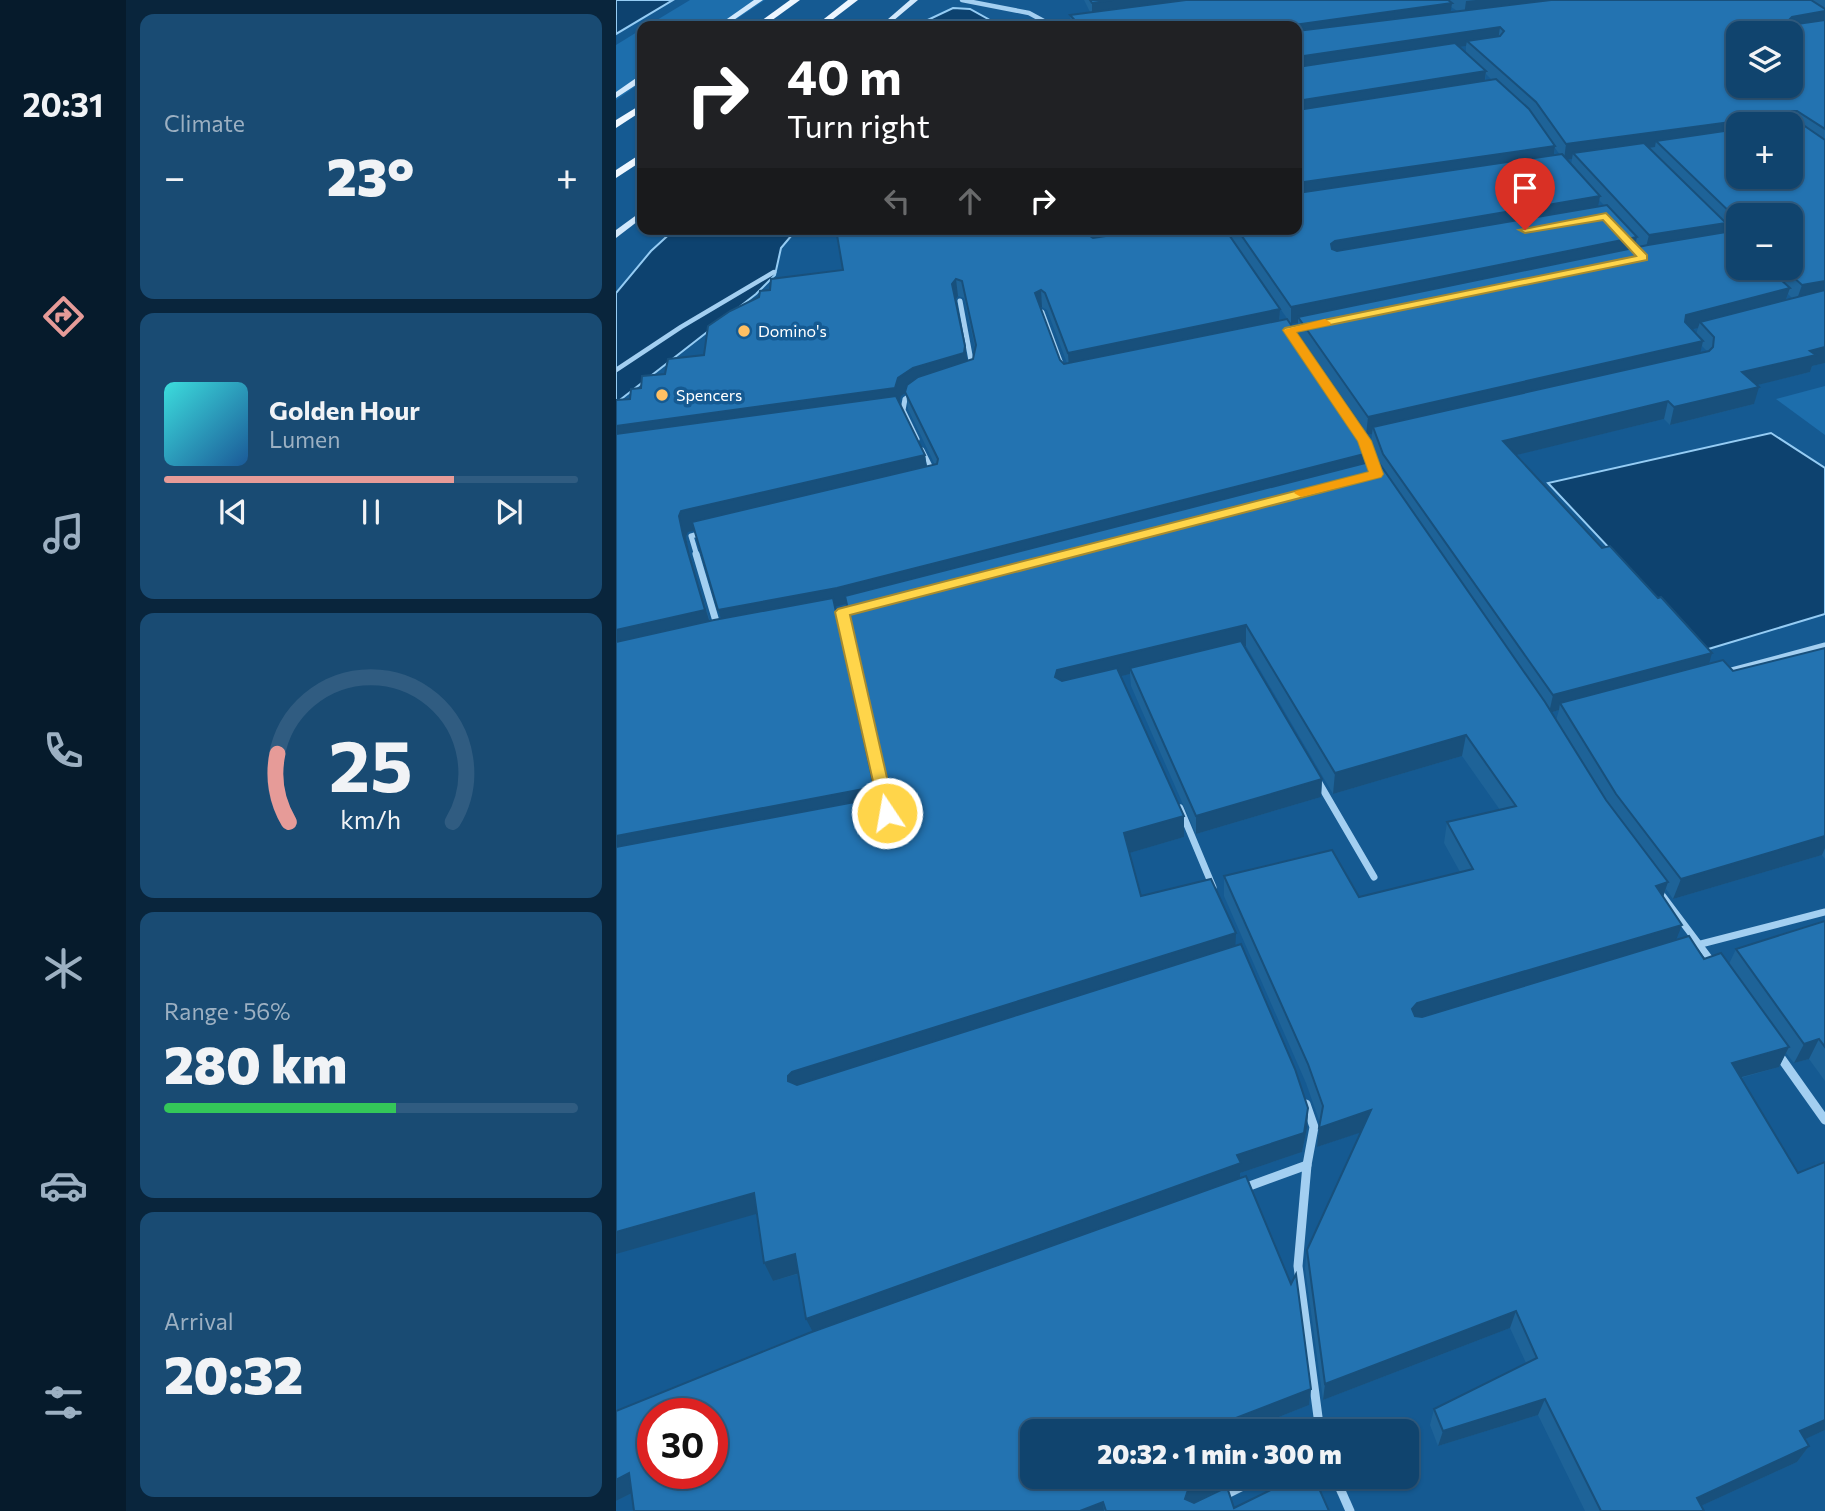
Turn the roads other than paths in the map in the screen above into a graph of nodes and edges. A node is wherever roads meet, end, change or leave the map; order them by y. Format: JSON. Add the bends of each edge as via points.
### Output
{"nodes":[{"id":1,"x":759,"y":0,"type":"edge"},
{"id":2,"x":796,"y":0,"type":"edge"},
{"id":3,"x":854,"y":0,"type":"edge"},
{"id":4,"x":914,"y":0,"type":"edge"},
{"id":5,"x":962,"y":0,"type":"edge"},
{"id":6,"x":728,"y":21,"type":"edge"},
{"id":7,"x":765,"y":21,"type":"edge"},
{"id":8,"x":826,"y":21,"type":"edge"},
{"id":9,"x":889,"y":21,"type":"edge"},
{"id":10,"x":1045,"y":21,"type":"edge"},
{"id":11,"x":637,"y":81,"type":"edge"},
{"id":12,"x":616,"y":96,"type":"edge"},
{"id":13,"x":637,"y":110,"type":"edge"},
{"id":14,"x":616,"y":125,"type":"edge"},
{"id":15,"x":637,"y":161,"type":"edge"},
{"id":16,"x":616,"y":175,"type":"edge"},
{"id":17,"x":637,"y":218,"type":"edge"},
{"id":18,"x":616,"y":234,"type":"edge"},
{"id":19,"x":774,"y":272,"type":"dead end"},
{"id":20,"x":960,"y":301,"type":"edge"},
{"id":21,"x":1042,"y":312,"type":"edge"},
{"id":22,"x":616,"y":370,"type":"edge"},
{"id":23,"x":971,"y":374,"type":"edge"},
{"id":24,"x":1066,"y":376,"type":"edge"},
{"id":25,"x":919,"y":390,"type":"edge"},
{"id":26,"x":904,"y":410,"type":"junction"},
{"id":27,"x":890,"y":412,"type":"edge"},
{"id":28,"x":923,"y":482,"type":"edge"},
{"id":29,"x":705,"y":533,"type":"edge"},
{"id":30,"x":869,"y":605,"type":"edge"},
{"id":31,"x":843,"y":612,"type":"junction"},
{"id":32,"x":816,"y":617,"type":"edge"},
{"id":33,"x":720,"y":635,"type":"edge"},
{"id":34,"x":1825,"y":646,"type":"edge"},
{"id":35,"x":1719,"y":674,"type":"edge"},
{"id":36,"x":1312,"y":770,"type":"edge"},
{"id":37,"x":1175,"y":797,"type":"edge"},
{"id":38,"x":887,"y":813,"type":"edge"},
{"id":39,"x":1374,"y":877,"type":"dead end"},
{"id":40,"x":1652,"y":881,"type":"edge"},
{"id":41,"x":1217,"y":895,"type":"edge"},
{"id":42,"x":1825,"y":912,"type":"edge"},
{"id":43,"x":1700,"y":944,"type":"junction"},
{"id":44,"x":1687,"y":948,"type":"edge"},
{"id":45,"x":1715,"y":966,"type":"edge"},
{"id":46,"x":1770,"y":1043,"type":"edge"},
{"id":47,"x":1304,"y":1096,"type":"edge"},
{"id":48,"x":1825,"y":1120,"type":"edge"},
{"id":49,"x":1307,"y":1164,"type":"junction"},
{"id":50,"x":1229,"y":1193,"type":"edge"},
{"id":51,"x":1318,"y":1419,"type":"edge"},
{"id":52,"x":1237,"y":1489,"type":"edge"},
{"id":53,"x":1340,"y":1489,"type":"edge"},
{"id":54,"x":1215,"y":1500,"type":"edge"},
{"id":55,"x":1350,"y":1511,"type":"edge"}],
"edges":[{"from":1,"to":6,"type":"street"},
{"from":2,"to":7,"type":"main road"},
{"from":3,"to":8,"type":"main road"},
{"from":4,"to":9,"type":"street"},
{"from":5,"to":10,"type":"street","via":[[1029,13]]},
{"from":11,"to":12,"type":"street"},
{"from":13,"to":14,"type":"main road"},
{"from":15,"to":16,"type":"main road"},
{"from":17,"to":18,"type":"street"},
{"from":19,"to":22,"type":"lane"},
{"from":20,"to":23,"type":"street","via":[[973,363]]},
{"from":21,"to":24,"type":"street"},
{"from":25,"to":26,"type":"street","via":[[905,399]]},
{"from":26,"to":27,"type":"street"},
{"from":26,"to":28,"type":"street","via":[[936,479]]},
{"from":29,"to":33,"type":"street","via":[[691,536]]},
{"from":30,"to":31,"type":"street"},
{"from":31,"to":32,"type":"street"},
{"from":31,"to":38,"type":"street"},
{"from":34,"to":35,"type":"street"},
{"from":36,"to":39,"type":"street"},
{"from":37,"to":41,"type":"street"},
{"from":40,"to":43,"type":"street"},
{"from":42,"to":43,"type":"street"},
{"from":43,"to":44,"type":"street"},
{"from":43,"to":45,"type":"street"},
{"from":46,"to":48,"type":"street"},
{"from":47,"to":49,"type":"street","via":[[1314,1127]]},
{"from":49,"to":50,"type":"street"},
{"from":49,"to":51,"type":"street","via":[[1298,1266]]},
{"from":52,"to":54,"type":"street"},
{"from":53,"to":55,"type":"street"}]}
